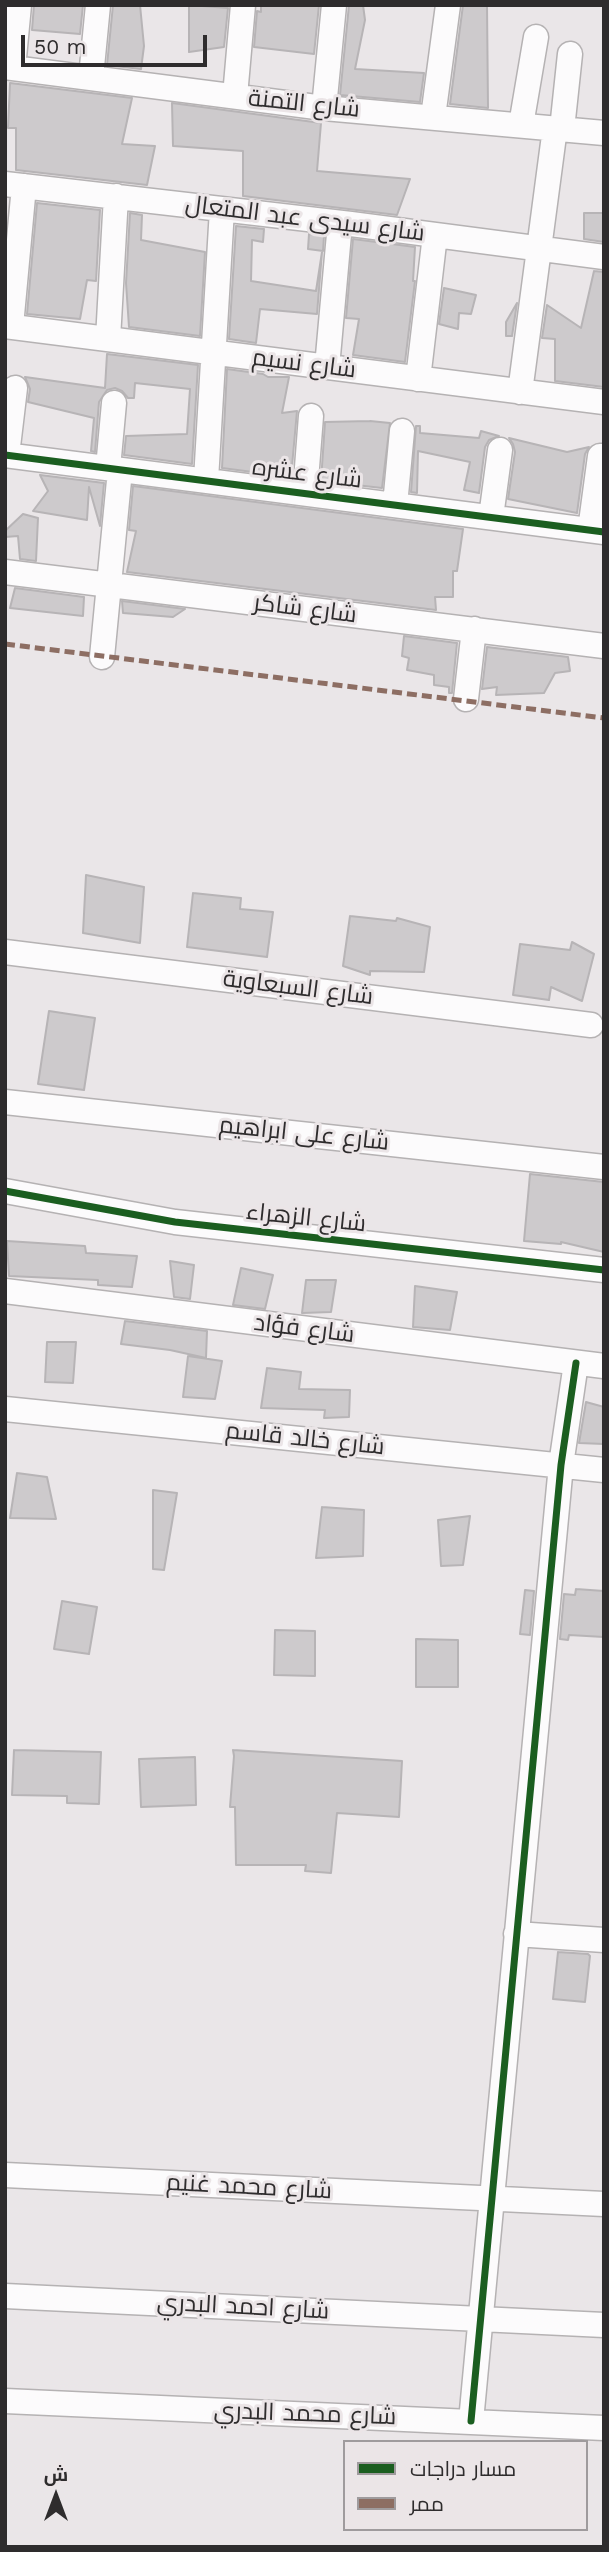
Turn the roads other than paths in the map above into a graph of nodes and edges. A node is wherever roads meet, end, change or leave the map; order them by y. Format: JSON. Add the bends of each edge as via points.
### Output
{"nodes":[{"id":1,"x":19,"y":5,"type":"edge"},
{"id":2,"x":98,"y":5,"type":"edge"},
{"id":3,"x":243,"y":5,"type":"edge"},
{"id":4,"x":334,"y":5,"type":"edge"},
{"id":5,"x":448,"y":5,"type":"edge"},
{"id":6,"x":536,"y":37,"type":"dead end"},
{"id":7,"x":570,"y":54,"type":"dead end"},
{"id":8,"x":9,"y":67,"type":"edge"},
{"id":9,"x":92,"y":78,"type":"junction"},
{"id":10,"x":235,"y":96,"type":"junction"},
{"id":11,"x":324,"y":108,"type":"junction"},
{"id":12,"x":433,"y":117,"type":"junction"},
{"id":13,"x":521,"y":125,"type":"junction"},
{"id":14,"x":559,"y":128,"type":"junction"},
{"id":15,"x":604,"y":133,"type":"edge"},
{"id":16,"x":15,"y":185,"type":"edge"},
{"id":17,"x":116,"y":196,"type":"junction"},
{"id":18,"x":222,"y":209,"type":"junction"},
{"id":19,"x":340,"y":223,"type":"junction"},
{"id":20,"x":435,"y":235,"type":"junction"},
{"id":21,"x":539,"y":249,"type":"junction"},
{"id":22,"x":604,"y":257,"type":"edge"},
{"id":23,"x":8,"y":326,"type":"edge"},
{"id":24,"x":107,"y":339,"type":"junction"},
{"id":25,"x":215,"y":353,"type":"junction"},
{"id":26,"x":327,"y":367,"type":"junction"},
{"id":27,"x":418,"y":379,"type":"junction"},
{"id":28,"x":15,"y":388,"type":"dead end"},
{"id":29,"x":520,"y":392,"type":"junction"},
{"id":30,"x":604,"y":402,"type":"edge"},
{"id":31,"x":114,"y":403,"type":"dead end"},
{"id":32,"x":311,"y":416,"type":"dead end"},
{"id":33,"x":402,"y":431,"type":"dead end"},
{"id":34,"x":500,"y":450,"type":"dead end"},
{"id":35,"x":6,"y":455,"type":"edge"},
{"id":36,"x":600,"y":456,"type":"dead end"},
{"id":37,"x":114,"y":469,"type":"junction"},
{"id":38,"x":205,"y":480,"type":"junction"},
{"id":39,"x":305,"y":493,"type":"junction"},
{"id":40,"x":395,"y":505,"type":"junction"},
{"id":41,"x":491,"y":517,"type":"junction"},
{"id":42,"x":597,"y":531,"type":"edge"},
{"id":43,"x":5,"y":572,"type":"edge"},
{"id":44,"x":109,"y":585,"type":"junction"},
{"id":45,"x":474,"y":629,"type":"junction"},
{"id":46,"x":604,"y":646,"type":"edge"},
{"id":47,"x":102,"y":657,"type":"dead end"},
{"id":48,"x":466,"y":699,"type":"dead end"},
{"id":49,"x":5,"y":952,"type":"edge"},
{"id":50,"x":591,"y":1025,"type":"dead end"},
{"id":51,"x":5,"y":1102,"type":"edge"},
{"id":52,"x":604,"y":1167,"type":"edge"},
{"id":53,"x":5,"y":1191,"type":"edge"},
{"id":54,"x":604,"y":1270,"type":"edge"},
{"id":55,"x":5,"y":1292,"type":"edge"},
{"id":56,"x":576,"y":1363,"type":"junction"},
{"id":57,"x":604,"y":1366,"type":"edge"},
{"id":58,"x":5,"y":1409,"type":"edge"},
{"id":59,"x":561,"y":1465,"type":"junction"},
{"id":60,"x":604,"y":1470,"type":"edge"},
{"id":61,"x":516,"y":1934,"type":"junction"},
{"id":62,"x":604,"y":1940,"type":"edge"},
{"id":63,"x":5,"y":2175,"type":"edge"},
{"id":64,"x":492,"y":2200,"type":"junction"},
{"id":65,"x":604,"y":2204,"type":"edge"},
{"id":66,"x":5,"y":2296,"type":"edge"},
{"id":67,"x":481,"y":2318,"type":"junction"},
{"id":68,"x":604,"y":2325,"type":"edge"},
{"id":69,"x":5,"y":2401,"type":"edge"},
{"id":70,"x":471,"y":2421,"type":"junction"},
{"id":71,"x":604,"y":2428,"type":"edge"}],
"edges":[{"from":1,"to":8,"type":"street"},
{"from":2,"to":9,"type":"street"},
{"from":3,"to":10,"type":"street"},
{"from":4,"to":11,"type":"street"},
{"from":5,"to":12,"type":"street"},
{"from":6,"to":13,"type":"street"},
{"from":7,"to":14,"type":"street"},
{"from":8,"to":9,"type":"street","name":"شارع التمنة"},
{"from":9,"to":10,"type":"street","name":"شارع التمنة"},
{"from":10,"to":11,"type":"street","name":"شارع التمنة"},
{"from":11,"to":12,"type":"street","name":"شارع التمنة"},
{"from":12,"to":13,"type":"street","name":"شارع التمنة"},
{"from":13,"to":14,"type":"street","name":"شارع التمنة"},
{"from":14,"to":15,"type":"street","name":"شارع التمنة"},
{"from":14,"to":21,"type":"street"},
{"from":16,"to":17,"type":"street","name":"شارع سيدى عبد المتعال"},
{"from":16,"to":23,"type":"street"},
{"from":17,"to":18,"type":"street","name":"شارع سيدى عبد المتعال"},
{"from":17,"to":24,"type":"street"},
{"from":18,"to":19,"type":"street","name":"شارع سيدى عبد المتعال"},
{"from":18,"to":25,"type":"street"},
{"from":19,"to":20,"type":"street","name":"شارع سيدى عبد المتعال"},
{"from":19,"to":26,"type":"street"},
{"from":20,"to":21,"type":"street","name":"شارع سيدى عبد المتعال"},
{"from":20,"to":27,"type":"street"},
{"from":21,"to":22,"type":"street","name":"شارع سيدى عبد المتعال"},
{"from":21,"to":29,"type":"street"},
{"from":23,"to":24,"type":"street","name":"شارع نسيم"},
{"from":24,"to":25,"type":"street","name":"شارع نسيم"},
{"from":25,"to":26,"type":"street","name":"شارع نسيم"},
{"from":25,"to":38,"type":"street"},
{"from":26,"to":27,"type":"street","name":"شارع نسيم"},
{"from":27,"to":29,"type":"street","name":"شارع نسيم"},
{"from":28,"to":35,"type":"street"},
{"from":29,"to":30,"type":"street","name":"شارع نسيم"},
{"from":31,"to":37,"type":"street"},
{"from":32,"to":39,"type":"street"},
{"from":33,"to":40,"type":"street"},
{"from":34,"to":41,"type":"street"},
{"from":35,"to":37,"type":"street","name":"شارع عشره"},
{"from":36,"to":42,"type":"street"},
{"from":37,"to":38,"type":"street","name":"شارع عشره"},
{"from":37,"to":44,"type":"street"},
{"from":38,"to":39,"type":"street","name":"شارع عشره"},
{"from":39,"to":40,"type":"street","name":"شارع عشره"},
{"from":40,"to":41,"type":"street","name":"شارع عشره"},
{"from":41,"to":42,"type":"street","name":"شارع عشره"},
{"from":43,"to":44,"type":"street","name":"شارع شاكر"},
{"from":44,"to":45,"type":"street","name":"شارع شاكر"},
{"from":44,"to":47,"type":"street"},
{"from":45,"to":46,"type":"street","name":"شارع شاكر"},
{"from":45,"to":48,"type":"street"},
{"from":49,"to":50,"type":"street","name":"شارع السبعاوية"},
{"from":51,"to":52,"type":"street","name":"شارع على ابراهيم"},
{"from":53,"to":54,"type":"street","name":"شارع الزهراء","via":[[174,1222]]},
{"from":55,"to":56,"type":"street","name":"شارع فؤاد"},
{"from":56,"to":57,"type":"street","name":"شارع فؤاد"},
{"from":56,"to":59,"type":"street"},
{"from":58,"to":59,"type":"street","name":"شارع خالد قاسم"},
{"from":59,"to":60,"type":"street","name":"شارع خالد قاسم"},
{"from":59,"to":61,"type":"street"},
{"from":61,"to":62,"type":"street"},
{"from":61,"to":64,"type":"street"},
{"from":63,"to":64,"type":"street","name":"شارع محمد غنيم"},
{"from":64,"to":65,"type":"street","name":"شارع محمد غنيم"},
{"from":64,"to":67,"type":"street"},
{"from":66,"to":67,"type":"street","name":"شارع احمد البدري"},
{"from":67,"to":68,"type":"street","name":"شارع احمد البدري"},
{"from":67,"to":70,"type":"street"},
{"from":69,"to":70,"type":"street","name":"شارع محمد البدري"},
{"from":70,"to":71,"type":"street","name":"شارع محمد البدري"}]}
